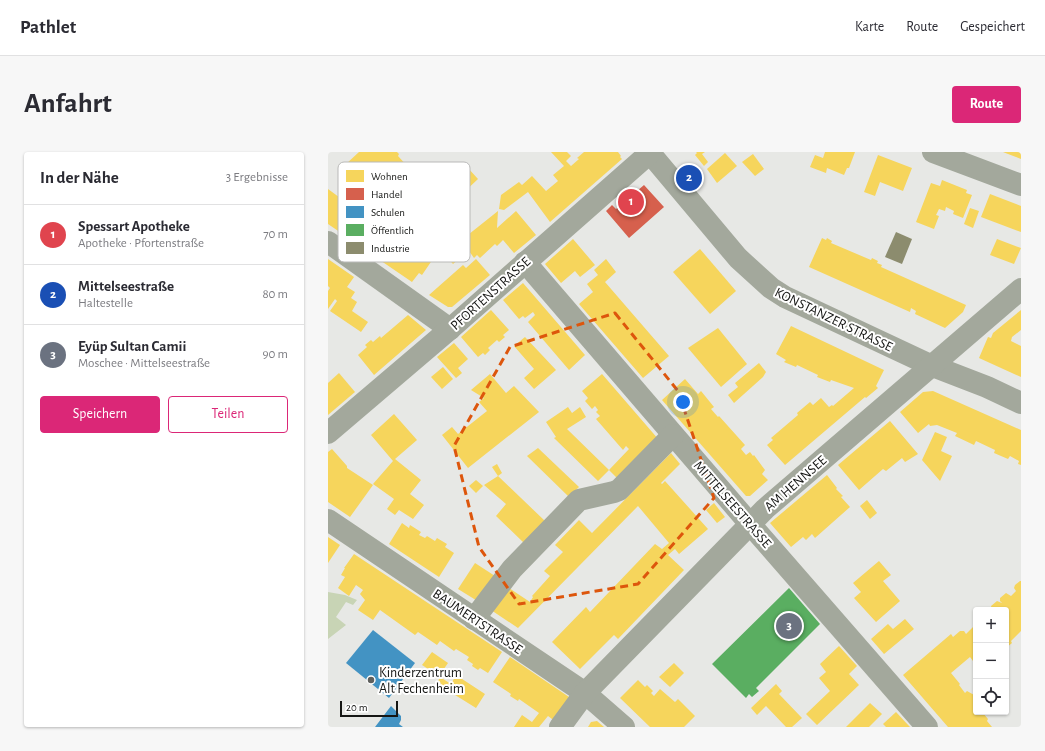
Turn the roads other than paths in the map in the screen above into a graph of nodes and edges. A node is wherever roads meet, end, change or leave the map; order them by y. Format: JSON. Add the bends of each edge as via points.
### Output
{"nodes":[{"id":1,"x":650,"y":152,"type":"edge"},
{"id":2,"x":934,"y":152,"type":"edge"},
{"id":3,"x":1021,"y":185,"type":"edge"},
{"id":4,"x":328,"y":242,"type":"edge"},
{"id":5,"x":338,"y":249,"type":"edge"},
{"id":6,"x":356,"y":262,"type":"edge"},
{"id":7,"x":525,"y":262,"type":"junction"},
{"id":8,"x":1021,"y":289,"type":"edge"},
{"id":9,"x":450,"y":329,"type":"junction"},
{"id":10,"x":930,"y":365,"type":"junction"},
{"id":11,"x":1021,"y":404,"type":"edge"},
{"id":12,"x":328,"y":433,"type":"edge"},
{"id":13,"x":673,"y":435,"type":"junction"},
{"id":14,"x":328,"y":520,"type":"edge"},
{"id":15,"x":750,"y":524,"type":"junction"},
{"id":16,"x":474,"y":619,"type":"junction"},
{"id":17,"x":585,"y":693,"type":"junction"},
{"id":18,"x":560,"y":727,"type":"edge"},
{"id":19,"x":624,"y":727,"type":"edge"},
{"id":20,"x":927,"y":727,"type":"edge"}],
"edges":[{"from":1,"to":7,"type":"street","name":"PFORTENSTRASSE"},
{"from":1,"to":10,"type":"street","name":"KONSTANZER STRASSE","via":[[728,247],[771,288]]},
{"from":2,"to":3,"type":"street"},
{"from":4,"to":5,"type":"street"},
{"from":6,"to":9,"type":"street"},
{"from":7,"to":9,"type":"street","name":"PFORTENSTRASSE"},
{"from":7,"to":13,"type":"street","name":"MITTELSEESTRASSE"},
{"from":8,"to":10,"type":"street","name":"AM HENNSEE"},
{"from":9,"to":12,"type":"street","name":"PFORTENSTRASSE"},
{"from":10,"to":11,"type":"street","name":"KONSTANZER STRASSE","via":[[987,387]]},
{"from":10,"to":15,"type":"street","name":"AM HENNSEE"},
{"from":13,"to":15,"type":"street","name":"MITTELSEESTRASSE"},
{"from":13,"to":16,"type":"street","via":[[619,490],[579,500],[512,569]]},
{"from":14,"to":16,"type":"street","name":"BAUMERTSTRASSE"},
{"from":15,"to":17,"type":"street","name":"AM HENNSEE"},
{"from":15,"to":20,"type":"street","name":"MITTELSEESTRASSE"},
{"from":16,"to":17,"type":"street","name":"BAUMERTSTRASSE"},
{"from":17,"to":18,"type":"street","name":"AM HENNSEE"},
{"from":17,"to":19,"type":"street","name":"BAUMERTSTRASSE"}]}
